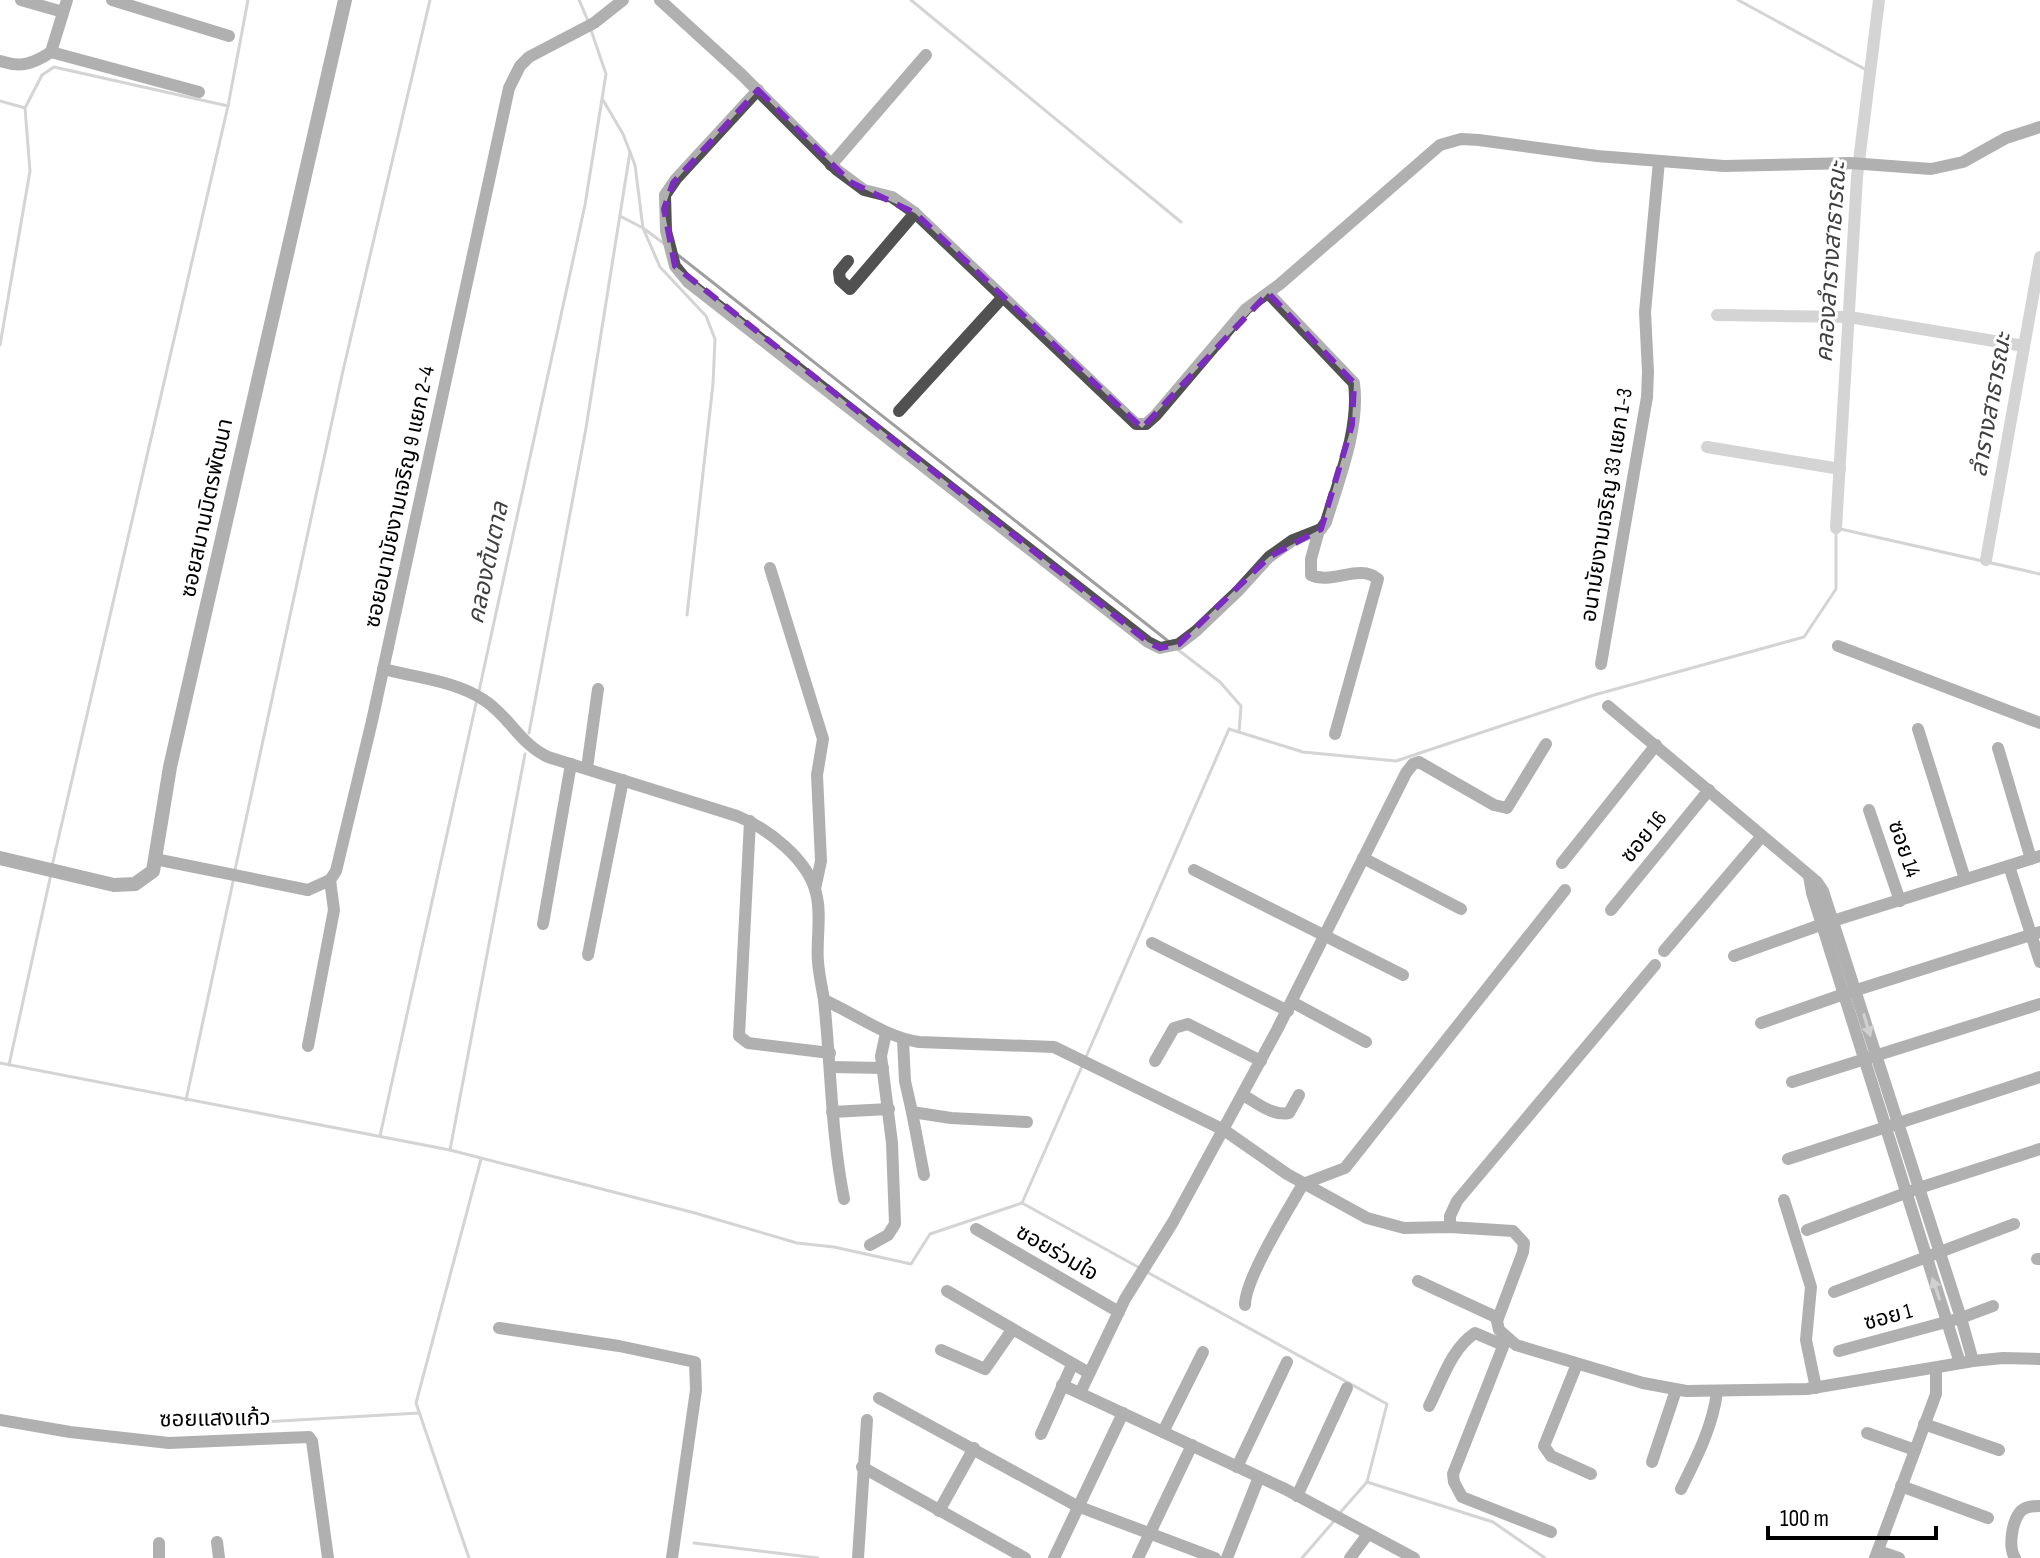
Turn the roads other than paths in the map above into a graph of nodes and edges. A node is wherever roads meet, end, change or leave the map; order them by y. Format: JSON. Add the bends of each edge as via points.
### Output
{"nodes":[{"id":1,"x":21,"y":0,"type":"edge"},
{"id":2,"x":112,"y":0,"type":"edge"},
{"id":3,"x":345,"y":0,"type":"edge"},
{"id":4,"x":623,"y":0,"type":"edge"},
{"id":5,"x":660,"y":0,"type":"edge"},
{"id":6,"x":65,"y":6,"type":"edge"},
{"id":7,"x":229,"y":36,"type":"dead end"},
{"id":8,"x":51,"y":52,"type":"junction"},
{"id":9,"x":926,"y":55,"type":"dead end"},
{"id":10,"x":0,"y":61,"type":"edge"},
{"id":11,"x":758,"y":90,"type":"junction"},
{"id":12,"x":199,"y":92,"type":"dead end"},
{"id":13,"x":2040,"y":127,"type":"edge"},
{"id":14,"x":1659,"y":161,"type":"junction"},
{"id":15,"x":831,"y":165,"type":"junction"},
{"id":16,"x":915,"y":213,"type":"junction"},
{"id":17,"x":848,"y":261,"type":"dead end"},
{"id":18,"x":1268,"y":293,"type":"junction"},
{"id":19,"x":1003,"y":297,"type":"junction"},
{"id":20,"x":899,"y":411,"type":"dead end"},
{"id":21,"x":1319,"y":530,"type":"junction"},
{"id":22,"x":770,"y":568,"type":"dead end"},
{"id":23,"x":1838,"y":646,"type":"dead end"},
{"id":24,"x":1601,"y":664,"type":"dead end"},
{"id":25,"x":383,"y":669,"type":"junction"},
{"id":26,"x":598,"y":689,"type":"dead end"},
{"id":27,"x":1608,"y":706,"type":"dead end"},
{"id":28,"x":2040,"y":723,"type":"edge"},
{"id":29,"x":1918,"y":729,"type":"dead end"},
{"id":30,"x":1335,"y":734,"type":"dead end"},
{"id":31,"x":1546,"y":744,"type":"dead end"},
{"id":32,"x":1656,"y":745,"type":"junction"},
{"id":33,"x":1998,"y":748,"type":"dead end"},
{"id":34,"x":571,"y":764,"type":"junction"},
{"id":35,"x":587,"y":768,"type":"junction"},
{"id":36,"x":623,"y":780,"type":"junction"},
{"id":37,"x":1709,"y":790,"type":"junction"},
{"id":38,"x":1869,"y":810,"type":"dead end"},
{"id":39,"x":750,"y":821,"type":"junction"},
{"id":40,"x":1762,"y":836,"type":"junction"},
{"id":41,"x":0,"y":858,"type":"edge"},
{"id":42,"x":1363,"y":858,"type":"junction"},
{"id":43,"x":2035,"y":858,"type":"edge"},
{"id":44,"x":155,"y":859,"type":"junction"},
{"id":45,"x":1562,"y":863,"type":"dead end"},
{"id":46,"x":2009,"y":866,"type":"junction"},
{"id":47,"x":1194,"y":870,"type":"dead end"},
{"id":48,"x":1965,"y":879,"type":"junction"},
{"id":49,"x":330,"y":880,"type":"junction"},
{"id":50,"x":815,"y":889,"type":"junction"},
{"id":51,"x":1565,"y":890,"type":"dead end"},
{"id":52,"x":1900,"y":901,"type":"junction"},
{"id":53,"x":1461,"y":909,"type":"dead end"},
{"id":54,"x":1611,"y":910,"type":"dead end"},
{"id":55,"x":1828,"y":922,"type":"junction"},
{"id":56,"x":543,"y":924,"type":"dead end"},
{"id":57,"x":2036,"y":933,"type":"edge"},
{"id":58,"x":1325,"y":936,"type":"junction"},
{"id":59,"x":1152,"y":943,"type":"dead end"},
{"id":60,"x":1664,"y":951,"type":"dead end"},
{"id":61,"x":588,"y":955,"type":"dead end"},
{"id":62,"x":1734,"y":956,"type":"dead end"},
{"id":63,"x":2040,"y":962,"type":"edge"},
{"id":64,"x":1655,"y":965,"type":"dead end"},
{"id":65,"x":1403,"y":975,"type":"dead end"},
{"id":66,"x":1850,"y":992,"type":"junction"},
{"id":67,"x":824,"y":1000,"type":"junction"},
{"id":68,"x":2040,"y":1004,"type":"edge"},
{"id":69,"x":1290,"y":1006,"type":"junction"},
{"id":70,"x":1761,"y":1023,"type":"dead end"},
{"id":71,"x":886,"y":1033,"type":"junction"},
{"id":72,"x":903,"y":1040,"type":"junction"},
{"id":73,"x":1366,"y":1042,"type":"dead end"},
{"id":74,"x":308,"y":1046,"type":"dead end"},
{"id":75,"x":830,"y":1053,"type":"junction"},
{"id":76,"x":1870,"y":1058,"type":"junction"},
{"id":77,"x":1155,"y":1061,"type":"dead end"},
{"id":78,"x":1261,"y":1061,"type":"junction"},
{"id":79,"x":831,"y":1067,"type":"junction"},
{"id":80,"x":883,"y":1068,"type":"junction"},
{"id":81,"x":2040,"y":1077,"type":"edge"},
{"id":82,"x":1792,"y":1082,"type":"dead end"},
{"id":83,"x":1243,"y":1095,"type":"junction"},
{"id":84,"x":1299,"y":1095,"type":"dead end"},
{"id":85,"x":889,"y":1109,"type":"junction"},
{"id":86,"x":832,"y":1112,"type":"junction"},
{"id":87,"x":912,"y":1112,"type":"junction"},
{"id":88,"x":1027,"y":1122,"type":"dead end"},
{"id":89,"x":1892,"y":1125,"type":"junction"},
{"id":90,"x":1224,"y":1130,"type":"junction"},
{"id":91,"x":2040,"y":1149,"type":"edge"},
{"id":92,"x":1788,"y":1159,"type":"dead end"},
{"id":93,"x":924,"y":1175,"type":"dead end"},
{"id":94,"x":1303,"y":1184,"type":"junction"},
{"id":95,"x":1913,"y":1190,"type":"junction"},
{"id":96,"x":844,"y":1199,"type":"dead end"},
{"id":97,"x":1784,"y":1200,"type":"dead end"},
{"id":98,"x":2014,"y":1224,"type":"dead end"},
{"id":99,"x":1450,"y":1227,"type":"junction"},
{"id":100,"x":976,"y":1229,"type":"dead end"},
{"id":101,"x":1807,"y":1230,"type":"dead end"},
{"id":102,"x":870,"y":1245,"type":"dead end"},
{"id":103,"x":1940,"y":1254,"type":"junction"},
{"id":104,"x":1925,"y":1258,"type":"junction"},
{"id":105,"x":1418,"y":1281,"type":"dead end"},
{"id":106,"x":947,"y":1291,"type":"dead end"},
{"id":107,"x":1834,"y":1292,"type":"dead end"},
{"id":108,"x":1245,"y":1305,"type":"dead end"},
{"id":109,"x":1993,"y":1306,"type":"dead end"},
{"id":110,"x":1119,"y":1312,"type":"junction"},
{"id":111,"x":1498,"y":1318,"type":"junction"},
{"id":112,"x":1961,"y":1318,"type":"junction"},
{"id":113,"x":1947,"y":1321,"type":"junction"},
{"id":114,"x":499,"y":1328,"type":"dead end"},
{"id":115,"x":1012,"y":1330,"type":"junction"},
{"id":116,"x":1505,"y":1342,"type":"junction"},
{"id":117,"x":941,"y":1350,"type":"dead end"},
{"id":118,"x":1839,"y":1351,"type":"dead end"},
{"id":119,"x":1203,"y":1352,"type":"dead end"},
{"id":120,"x":2040,"y":1359,"type":"edge"},
{"id":121,"x":1287,"y":1362,"type":"dead end"},
{"id":122,"x":1966,"y":1362,"type":"junction"},
{"id":123,"x":1577,"y":1364,"type":"junction"},
{"id":124,"x":1072,"y":1365,"type":"junction"},
{"id":125,"x":1936,"y":1369,"type":"junction"},
{"id":126,"x":1089,"y":1373,"type":"junction"},
{"id":127,"x":1062,"y":1385,"type":"junction"},
{"id":128,"x":1347,"y":1388,"type":"dead end"},
{"id":129,"x":1816,"y":1388,"type":"junction"},
{"id":130,"x":1676,"y":1390,"type":"junction"},
{"id":131,"x":1717,"y":1392,"type":"junction"},
{"id":132,"x":1080,"y":1393,"type":"junction"},
{"id":133,"x":879,"y":1398,"type":"dead end"},
{"id":134,"x":1429,"y":1406,"type":"dead end"},
{"id":135,"x":1123,"y":1413,"type":"junction"},
{"id":136,"x":0,"y":1420,"type":"edge"},
{"id":137,"x":867,"y":1420,"type":"dead end"},
{"id":138,"x":1924,"y":1424,"type":"junction"},
{"id":139,"x":1163,"y":1432,"type":"junction"},
{"id":140,"x":1867,"y":1433,"type":"dead end"},
{"id":141,"x":1041,"y":1434,"type":"dead end"},
{"id":142,"x":1192,"y":1445,"type":"junction"},
{"id":143,"x":974,"y":1448,"type":"junction"},
{"id":144,"x":1915,"y":1450,"type":"junction"},
{"id":145,"x":1999,"y":1450,"type":"dead end"},
{"id":146,"x":1652,"y":1462,"type":"dead end"},
{"id":147,"x":862,"y":1467,"type":"junction"},
{"id":148,"x":1237,"y":1467,"type":"junction"},
{"id":149,"x":1591,"y":1474,"type":"dead end"},
{"id":150,"x":1259,"y":1477,"type":"junction"},
{"id":151,"x":1901,"y":1486,"type":"junction"},
{"id":152,"x":1681,"y":1489,"type":"dead end"},
{"id":153,"x":1297,"y":1496,"type":"junction"},
{"id":154,"x":1077,"y":1506,"type":"junction"},
{"id":155,"x":2040,"y":1506,"type":"edge"},
{"id":156,"x":939,"y":1511,"type":"junction"},
{"id":157,"x":1988,"y":1518,"type":"dead end"},
{"id":158,"x":1551,"y":1532,"type":"dead end"},
{"id":159,"x":1368,"y":1534,"type":"junction"},
{"id":160,"x":1150,"y":1535,"type":"junction"},
{"id":161,"x":217,"y":1542,"type":"dead end"},
{"id":162,"x":159,"y":1543,"type":"dead end"},
{"id":163,"x":1876,"y":1554,"type":"edge"},
{"id":164,"x":1408,"y":1557,"type":"edge"},
{"id":165,"x":159,"y":1558,"type":"edge"},
{"id":166,"x":219,"y":1558,"type":"edge"},
{"id":167,"x":328,"y":1558,"type":"edge"},
{"id":168,"x":672,"y":1558,"type":"edge"},
{"id":169,"x":858,"y":1558,"type":"edge"},
{"id":170,"x":1025,"y":1558,"type":"edge"},
{"id":171,"x":1054,"y":1558,"type":"edge"},
{"id":172,"x":1138,"y":1558,"type":"edge"},
{"id":173,"x":1215,"y":1558,"type":"edge"},
{"id":174,"x":1227,"y":1558,"type":"edge"},
{"id":175,"x":1350,"y":1558,"type":"edge"},
{"id":176,"x":1899,"y":1558,"type":"edge"},
{"id":177,"x":2015,"y":1558,"type":"edge"}],
"edges":[{"from":1,"to":6,"type":"street"},
{"from":2,"to":7,"type":"street"},
{"from":3,"to":44,"type":"street","name":"ซอยสมานมิตรพัฒนา","via":[[183,707]]},
{"from":4,"to":25,"type":"street","name":"ซอยอนามัยงามเจริญ 9 แยก 2-4","via":[[529,57],[509,88]]},
{"from":5,"to":11,"type":"street"},
{"from":6,"to":8,"type":"street"},
{"from":8,"to":10,"type":"street","via":[[17,66]]},
{"from":8,"to":12,"type":"street"},
{"from":9,"to":15,"type":"street"},
{"from":11,"to":15,"type":"street"},
{"from":11,"to":21,"type":"street","via":[[665,195],[666,231],[675,266],[688,282],[984,515],[1160,648],[1179,644],[1196,631],[1269,557]]},
{"from":13,"to":14,"type":"street","via":[[2006,138],[1963,162],[1931,169]]},
{"from":14,"to":18,"type":"street","via":[[1450,141]]},
{"from":14,"to":24,"type":"street","name":"อนามัยงามเจริญ 33 แยก 1-3","via":[[1645,312],[1647,397]]},
{"from":15,"to":16,"type":"street","via":[[864,190],[892,197]]},
{"from":16,"to":17,"type":"street","via":[[850,289],[839,272]]},
{"from":16,"to":19,"type":"street"},
{"from":18,"to":19,"type":"street","via":[[1246,309],[1146,424],[1136,424]]},
{"from":18,"to":21,"type":"street","via":[[1354,383],[1352,425],[1326,522]]},
{"from":19,"to":20,"type":"street"},
{"from":21,"to":30,"type":"street","via":[[1311,575],[1364,572],[1378,579]]},
{"from":22,"to":50,"type":"street","via":[[823,739],[817,775],[821,861]]},
{"from":23,"to":28,"type":"street"},
{"from":25,"to":34,"type":"street","via":[[478,696],[531,748]]},
{"from":25,"to":49,"type":"street","name":"ซอยอนามัยงามเจริญ 9 แยก 2-4"},
{"from":26,"to":35,"type":"street"},
{"from":27,"to":32,"type":"street"},
{"from":29,"to":48,"type":"street"},
{"from":31,"to":42,"type":"street","via":[[1503,809],[1431,768],[1413,764]]},
{"from":32,"to":37,"type":"street"},
{"from":32,"to":45,"type":"street"},
{"from":33,"to":43,"type":"street"},
{"from":34,"to":35,"type":"street"},
{"from":34,"to":56,"type":"street"},
{"from":35,"to":36,"type":"street"},
{"from":36,"to":39,"type":"street"},
{"from":36,"to":61,"type":"street"},
{"from":37,"to":40,"type":"street"},
{"from":37,"to":54,"type":"street","name":"ซอย 16"},
{"from":38,"to":52,"type":"street","name":"ซอย 14"},
{"from":39,"to":50,"type":"street","via":[[796,860]]},
{"from":39,"to":75,"type":"street","via":[[739,1036],[748,1043]]},
{"from":40,"to":55,"type":"street","via":[[1809,876]]},
{"from":40,"to":60,"type":"street"},
{"from":41,"to":44,"type":"street","via":[[114,885],[135,884],[153,871]]},
{"from":42,"to":53,"type":"street"},
{"from":42,"to":58,"type":"street"},
{"from":43,"to":46,"type":"street"},
{"from":44,"to":49,"type":"street","via":[[308,890]]},
{"from":46,"to":48,"type":"street"},
{"from":46,"to":57,"type":"street"},
{"from":47,"to":58,"type":"street"},
{"from":48,"to":52,"type":"street"},
{"from":49,"to":74,"type":"street","via":[[334,910]]},
{"from":50,"to":67,"type":"street"},
{"from":51,"to":94,"type":"street","via":[[1345,1168]]},
{"from":52,"to":55,"type":"street"},
{"from":55,"to":62,"type":"street"},
{"from":55,"to":66,"type":"street"},
{"from":57,"to":63,"type":"street"},
{"from":57,"to":66,"type":"street"},
{"from":58,"to":65,"type":"street"},
{"from":58,"to":69,"type":"street"},
{"from":59,"to":69,"type":"street"},
{"from":64,"to":99,"type":"street","via":[[1457,1201]]},
{"from":66,"to":70,"type":"street"},
{"from":66,"to":76,"type":"street"},
{"from":67,"to":71,"type":"street"},
{"from":67,"to":75,"type":"street"},
{"from":68,"to":76,"type":"street"},
{"from":69,"to":73,"type":"street"},
{"from":69,"to":78,"type":"street"},
{"from":71,"to":72,"type":"street"},
{"from":71,"to":80,"type":"street"},
{"from":72,"to":87,"type":"street"},
{"from":72,"to":90,"type":"street","via":[[1054,1047]]},
{"from":75,"to":79,"type":"street"},
{"from":76,"to":82,"type":"street"},
{"from":76,"to":89,"type":"street"},
{"from":77,"to":78,"type":"street","via":[[1174,1028],[1188,1024]]},
{"from":78,"to":83,"type":"street"},
{"from":79,"to":80,"type":"street"},
{"from":79,"to":86,"type":"street"},
{"from":80,"to":85,"type":"street"},
{"from":81,"to":89,"type":"street"},
{"from":83,"to":84,"type":"street","via":[[1284,1115]]},
{"from":83,"to":90,"type":"street"},
{"from":85,"to":86,"type":"street"},
{"from":85,"to":102,"type":"street","via":[[895,1224]]},
{"from":86,"to":96,"type":"street"},
{"from":87,"to":88,"type":"street"},
{"from":87,"to":93,"type":"street"},
{"from":89,"to":92,"type":"street"},
{"from":89,"to":95,"type":"street"},
{"from":90,"to":94,"type":"street"},
{"from":90,"to":110,"type":"street"},
{"from":91,"to":95,"type":"street"},
{"from":94,"to":99,"type":"street","via":[[1384,1224]]},
{"from":94,"to":108,"type":"street","via":[[1269,1245]]},
{"from":95,"to":101,"type":"street"},
{"from":95,"to":103,"type":"street"},
{"from":95,"to":104,"type":"street"},
{"from":97,"to":129,"type":"street","via":[[1811,1287],[1806,1340]]},
{"from":98,"to":103,"type":"street"},
{"from":99,"to":111,"type":"street","via":[[1506,1229],[1524,1243]]},
{"from":100,"to":110,"type":"street","name":"ซอยร่วมใจ"},
{"from":103,"to":104,"type":"street"},
{"from":103,"to":112,"type":"street"},
{"from":104,"to":107,"type":"street"},
{"from":113,"to":104,"type":"street","one_way":true},
{"from":105,"to":111,"type":"street"},
{"from":106,"to":115,"type":"street"},
{"from":109,"to":112,"type":"street","name":"ซอย 1"},
{"from":110,"to":126,"type":"street"},
{"from":111,"to":116,"type":"street"},
{"from":112,"to":113,"type":"street","name":"ซอย 1"},
{"from":112,"to":122,"type":"street"},
{"from":113,"to":118,"type":"street","name":"ซอย 1"},
{"from":113,"to":122,"type":"street"},
{"from":114,"to":168,"type":"street","via":[[695,1362],[696,1390]]},
{"from":115,"to":117,"type":"street","via":[[985,1369]]},
{"from":115,"to":124,"type":"street"},
{"from":116,"to":123,"type":"street"},
{"from":116,"to":134,"type":"street","via":[[1475,1333],[1468,1338]]},
{"from":116,"to":158,"type":"street","via":[[1454,1482],[1462,1497]]},
{"from":119,"to":139,"type":"street"},
{"from":120,"to":122,"type":"street"},
{"from":121,"to":148,"type":"street"},
{"from":122,"to":125,"type":"street"},
{"from":123,"to":130,"type":"street"},
{"from":123,"to":149,"type":"street","via":[[1544,1446],[1551,1456]]},
{"from":124,"to":126,"type":"street"},
{"from":124,"to":127,"type":"street"},
{"from":125,"to":129,"type":"street"},
{"from":125,"to":138,"type":"street","via":[[1936,1394]]},
{"from":126,"to":132,"type":"street"},
{"from":127,"to":132,"type":"street"},
{"from":127,"to":141,"type":"street"},
{"from":128,"to":153,"type":"street"},
{"from":129,"to":131,"type":"street"},
{"from":130,"to":131,"type":"street"},
{"from":130,"to":146,"type":"street"},
{"from":131,"to":152,"type":"street","via":[[1702,1444]]},
{"from":132,"to":135,"type":"street"},
{"from":133,"to":143,"type":"street"},
{"from":135,"to":139,"type":"street"},
{"from":135,"to":154,"type":"street"},
{"from":136,"to":167,"type":"street","name":"ซอยแสงแก้ว","via":[[169,1443],[309,1437]]},
{"from":137,"to":147,"type":"street"},
{"from":138,"to":144,"type":"street"},
{"from":138,"to":145,"type":"street"},
{"from":139,"to":142,"type":"street"},
{"from":140,"to":144,"type":"street"},
{"from":142,"to":148,"type":"street"},
{"from":142,"to":160,"type":"street"},
{"from":143,"to":154,"type":"street"},
{"from":143,"to":156,"type":"street"},
{"from":144,"to":151,"type":"street"},
{"from":147,"to":156,"type":"street"},
{"from":147,"to":169,"type":"street"},
{"from":148,"to":150,"type":"street"},
{"from":150,"to":153,"type":"street"},
{"from":150,"to":174,"type":"street"},
{"from":151,"to":157,"type":"street"},
{"from":151,"to":163,"type":"street"},
{"from":153,"to":159,"type":"street"},
{"from":154,"to":160,"type":"street"},
{"from":154,"to":171,"type":"street"},
{"from":155,"to":177,"type":"street","via":[[2019,1513],[2010,1546]]},
{"from":156,"to":170,"type":"street"},
{"from":159,"to":164,"type":"street"},
{"from":159,"to":175,"type":"street"},
{"from":160,"to":172,"type":"street"},
{"from":160,"to":173,"type":"street"},
{"from":161,"to":166,"type":"street"},
{"from":162,"to":165,"type":"street"},
{"from":163,"to":176,"type":"street"}]}
